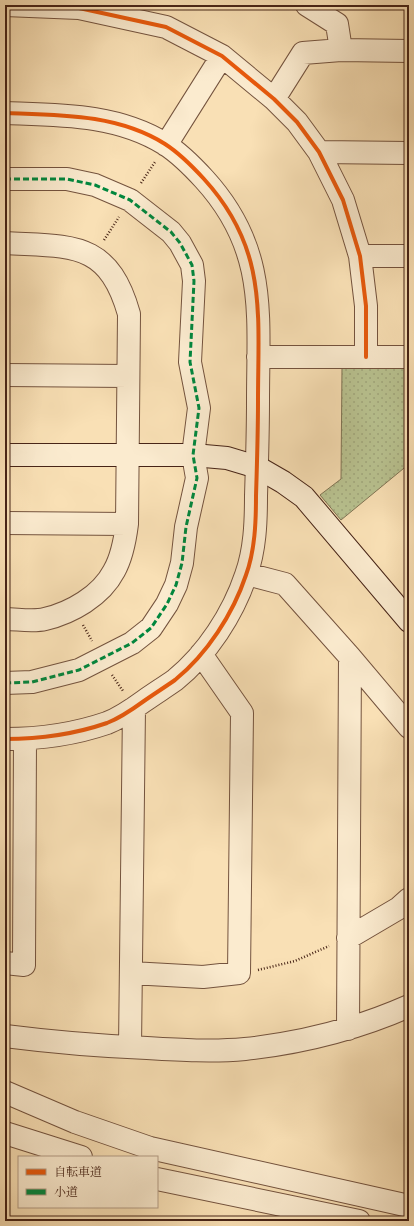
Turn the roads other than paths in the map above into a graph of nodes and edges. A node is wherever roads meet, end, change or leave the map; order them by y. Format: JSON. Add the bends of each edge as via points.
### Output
{"nodes":[{"id":1,"x":5,"y":5,"type":"edge"},
{"id":2,"x":307,"y":5,"type":"edge"},
{"id":3,"x":29,"y":6,"type":"edge"},
{"id":4,"x":133,"y":12,"type":"edge"},
{"id":5,"x":341,"y":50,"type":"junction"},
{"id":6,"x":409,"y":51,"type":"edge"},
{"id":7,"x":222,"y":56,"type":"junction"},
{"id":8,"x":274,"y":99,"type":"junction"},
{"id":9,"x":5,"y":113,"type":"edge"},
{"id":10,"x":166,"y":144,"type":"junction"},
{"id":11,"x":319,"y":152,"type":"junction"},
{"id":12,"x":409,"y":153,"type":"edge"},
{"id":13,"x":5,"y":179,"type":"edge"},
{"id":14,"x":5,"y":243,"type":"edge"},
{"id":15,"x":360,"y":256,"type":"junction"},
{"id":16,"x":409,"y":256,"type":"edge"},
{"id":17,"x":258,"y":357,"type":"junction"},
{"id":18,"x":366,"y":357,"type":"junction"},
{"id":19,"x":409,"y":357,"type":"edge"},
{"id":20,"x":5,"y":375,"type":"edge"},
{"id":21,"x":128,"y":376,"type":"junction"},
{"id":22,"x":5,"y":455,"type":"edge"},
{"id":23,"x":127,"y":455,"type":"junction"},
{"id":24,"x":193,"y":455,"type":"junction"},
{"id":25,"x":257,"y":467,"type":"junction"},
{"id":26,"x":5,"y":523,"type":"edge"},
{"id":27,"x":127,"y":524,"type":"junction"},
{"id":28,"x":247,"y":574,"type":"junction"},
{"id":29,"x":5,"y":619,"type":"edge"},
{"id":30,"x":409,"y":621,"type":"edge"},
{"id":31,"x":201,"y":654,"type":"junction"},
{"id":32,"x":350,"y":657,"type":"junction"},
{"id":33,"x":5,"y":683,"type":"edge"},
{"id":34,"x":134,"y":708,"type":"junction"},
{"id":35,"x":409,"y":726,"type":"edge"},
{"id":36,"x":15,"y":739,"type":"edge"},
{"id":37,"x":409,"y":899,"type":"edge"},
{"id":38,"x":348,"y":938,"type":"junction"},
{"id":39,"x":5,"y":963,"type":"edge"},
{"id":40,"x":131,"y":973,"type":"junction"},
{"id":41,"x":409,"y":1006,"type":"edge"},
{"id":42,"x":348,"y":1029,"type":"junction"},
{"id":43,"x":5,"y":1036,"type":"edge"},
{"id":44,"x":130,"y":1047,"type":"junction"},
{"id":45,"x":5,"y":1092,"type":"edge"},
{"id":46,"x":5,"y":1133,"type":"edge"},
{"id":47,"x":79,"y":1156,"type":"edge"},
{"id":48,"x":158,"y":1179,"type":"edge"},
{"id":49,"x":409,"y":1206,"type":"edge"},
{"id":50,"x":359,"y":1221,"type":"edge"}],
"edges":[{"from":1,"to":3,"type":"street"},
{"from":2,"to":5,"type":"street","via":[[337,24]]},
{"from":3,"to":4,"type":"street"},
{"from":4,"to":7,"type":"street"},
{"from":5,"to":6,"type":"street"},
{"from":5,"to":8,"type":"street","via":[[303,53]]},
{"from":7,"to":8,"type":"street"},
{"from":7,"to":10,"type":"street"},
{"from":8,"to":11,"type":"street","via":[[297,122]]},
{"from":9,"to":10,"type":"street","via":[[68,114],[102,120]]},
{"from":10,"to":17,"type":"street","via":[[222,199],[241,234],[253,266],[259,304]]},
{"from":11,"to":12,"type":"street"},
{"from":11,"to":15,"type":"street","via":[[343,200]]},
{"from":13,"to":24,"type":"street","via":[[67,178],[95,185],[130,200],[171,232],[180,243],[192,266],[194,281],[190,362],[199,408]]},
{"from":14,"to":21,"type":"street","via":[[57,246],[87,252],[110,270],[123,291],[129,314]]},
{"from":15,"to":16,"type":"street"},
{"from":15,"to":18,"type":"street","via":[[366,306]]},
{"from":17,"to":18,"type":"street"},
{"from":17,"to":25,"type":"street"},
{"from":18,"to":19,"type":"street"},
{"from":20,"to":21,"type":"street"},
{"from":21,"to":23,"type":"street"},
{"from":22,"to":23,"type":"street"},
{"from":23,"to":24,"type":"street"},
{"from":23,"to":27,"type":"street"},
{"from":24,"to":25,"type":"street","via":[[227,458]]},
{"from":24,"to":33,"type":"street","via":[[197,478],[186,526],[182,563],[176,586],[151,628],[132,643],[79,670],[32,682]]},
{"from":25,"to":28,"type":"street","via":[[255,533]]},
{"from":25,"to":30,"type":"street","via":[[304,497]]},
{"from":26,"to":27,"type":"street"},
{"from":27,"to":29,"type":"street","via":[[123,549],[114,572],[94,596],[73,608],[44,619]]},
{"from":28,"to":31,"type":"street","via":[[220,627]]},
{"from":28,"to":32,"type":"street","via":[[285,584]]},
{"from":31,"to":34,"type":"street","via":[[176,679]]},
{"from":31,"to":40,"type":"street","via":[[242,714],[239,972],[202,977]]},
{"from":32,"to":35,"type":"street"},
{"from":32,"to":38,"type":"street"},
{"from":34,"to":36,"type":"street","via":[[110,722],[72,733]]},
{"from":34,"to":40,"type":"street"},
{"from":36,"to":39,"type":"street","via":[[24,965]]},
{"from":37,"to":38,"type":"street","via":[[399,908]]},
{"from":38,"to":42,"type":"street"},
{"from":40,"to":44,"type":"street"},
{"from":41,"to":42,"type":"street"},
{"from":42,"to":44,"type":"street","via":[[301,1041],[244,1049]]},
{"from":43,"to":44,"type":"street"},
{"from":45,"to":49,"type":"street","via":[[75,1122],[150,1148]]},
{"from":46,"to":47,"type":"street"},
{"from":48,"to":50,"type":"street"}]}
